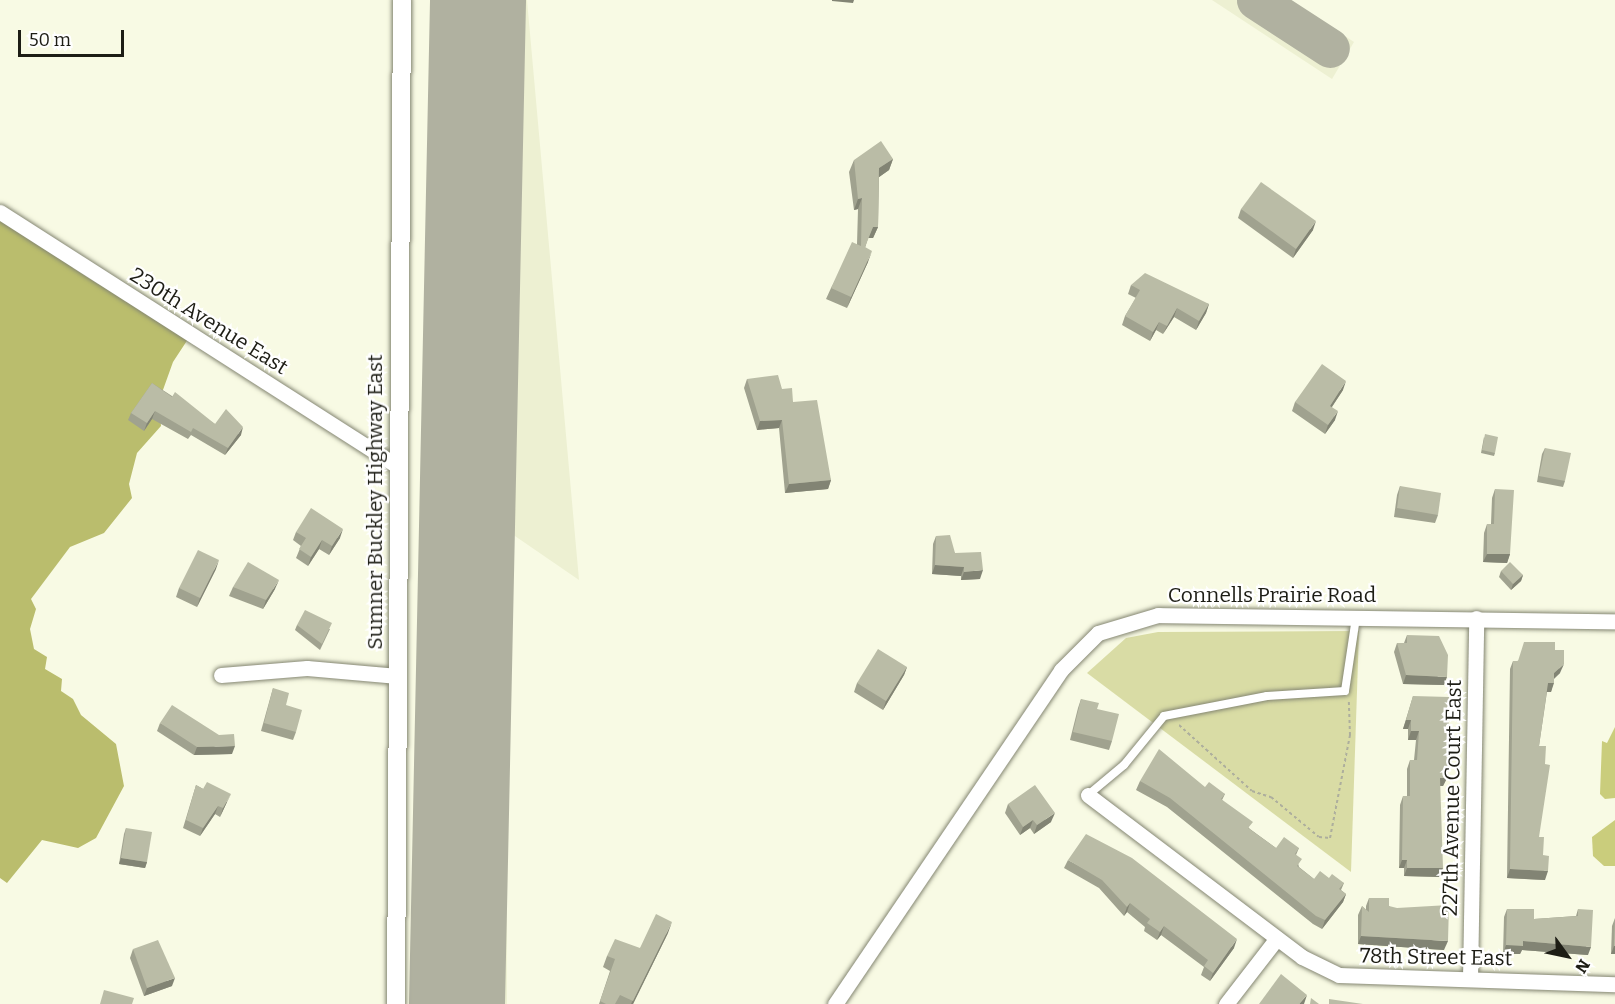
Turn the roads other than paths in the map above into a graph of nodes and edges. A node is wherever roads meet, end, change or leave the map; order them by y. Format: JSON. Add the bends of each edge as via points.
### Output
{"nodes":[{"id":1,"x":402,"y":0,"type":"edge"},
{"id":2,"x":0,"y":212,"type":"edge"},
{"id":3,"x":396,"y":465,"type":"junction"},
{"id":4,"x":1356,"y":617,"type":"junction"},
{"id":5,"x":1476,"y":618,"type":"junction"},
{"id":6,"x":1615,"y":621,"type":"edge"},
{"id":7,"x":221,"y":675,"type":"dead end"},
{"id":8,"x":398,"y":676,"type":"junction"},
{"id":9,"x":1088,"y":795,"type":"joint"},
{"id":10,"x":1277,"y":938,"type":"junction"},
{"id":11,"x":1470,"y":978,"type":"junction"},
{"id":12,"x":1615,"y":984,"type":"edge"},
{"id":13,"x":396,"y":1004,"type":"edge"},
{"id":14,"x":835,"y":1004,"type":"edge"},
{"id":15,"x":1226,"y":1004,"type":"edge"}],
"edges":[{"from":1,"to":3,"type":"street","name":"Sumner Buckley Highway East"},
{"from":2,"to":3,"type":"street","name":"230th Avenue East"},
{"from":3,"to":8,"type":"street","name":"Sumner Buckley Highway East"},
{"from":4,"to":5,"type":"street","name":"Connells Prairie Road"},
{"from":4,"to":9,"type":"lane","via":[[1349,687],[1168,716],[1124,765]]},
{"from":4,"to":14,"type":"street","name":"Connells Prairie Road","via":[[1158,615],[1098,633],[1061,670]]},
{"from":5,"to":6,"type":"street","name":"Connells Prairie Road"},
{"from":5,"to":11,"type":"street","name":"227th Avenue Court East"},
{"from":7,"to":8,"type":"street","via":[[307,668]]},
{"from":8,"to":13,"type":"street","name":"Sumner Buckley Highway East"},
{"from":9,"to":10,"type":"street","name":"78th Street East"},
{"from":10,"to":11,"type":"street","name":"78th Street East","via":[[1339,975]]},
{"from":10,"to":15,"type":"street"},
{"from":11,"to":12,"type":"street","name":"78th Street East"}]}
